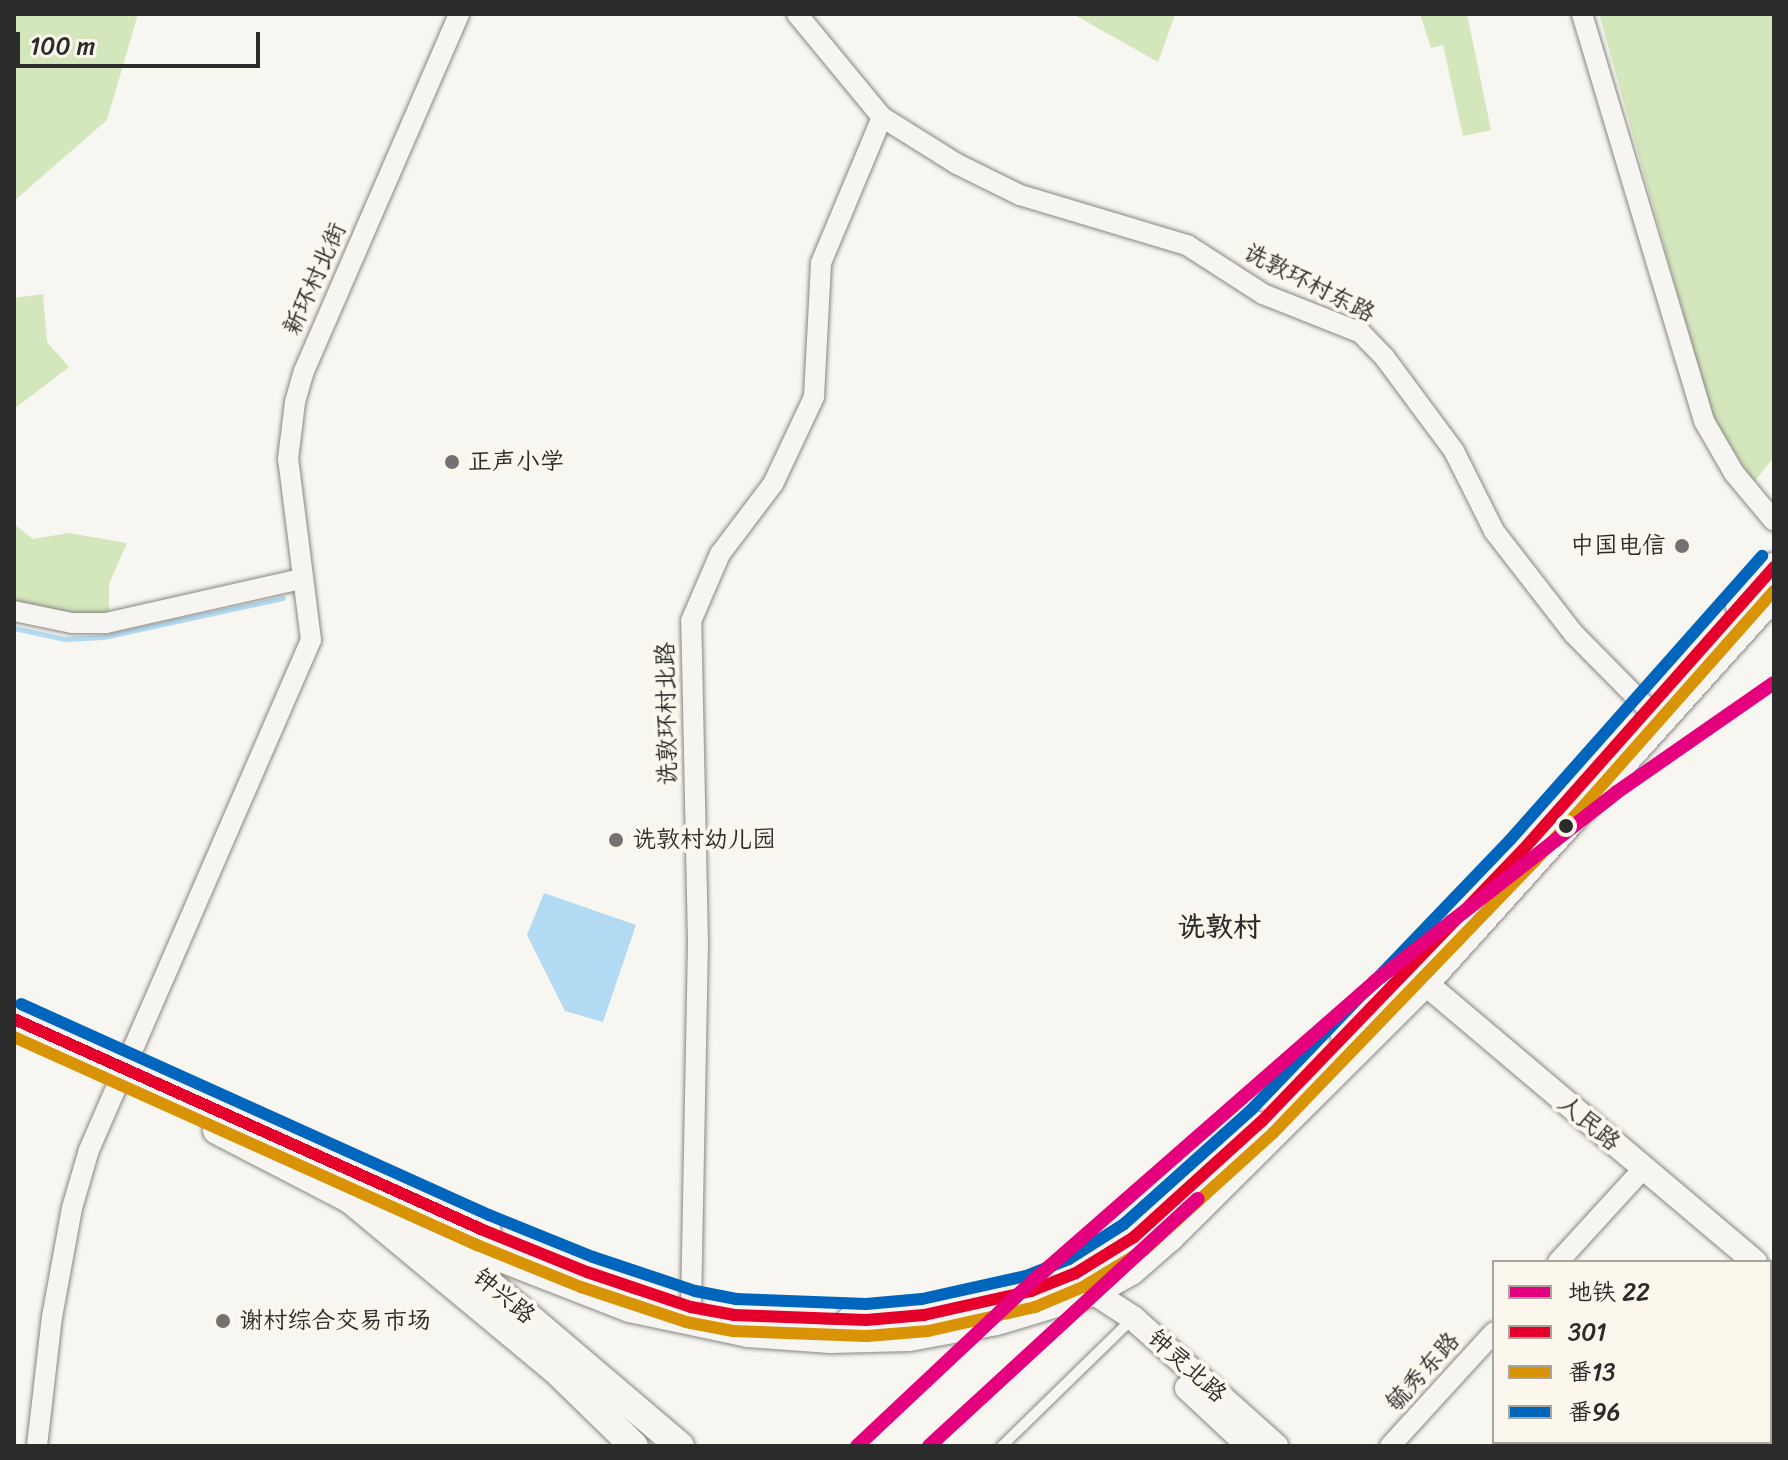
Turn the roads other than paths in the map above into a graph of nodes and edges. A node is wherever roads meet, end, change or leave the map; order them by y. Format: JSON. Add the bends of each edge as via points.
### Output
{"nodes":[{"id":1,"x":459,"y":14,"type":"edge"},
{"id":2,"x":797,"y":14,"type":"edge"},
{"id":3,"x":1582,"y":14,"type":"edge"},
{"id":4,"x":882,"y":117,"type":"junction"},
{"id":5,"x":1774,"y":521,"type":"edge"},
{"id":6,"x":1774,"y":567,"type":"edge"},
{"id":7,"x":302,"y":579,"type":"junction"},
{"id":8,"x":1774,"y":595,"type":"edge"},
{"id":9,"x":14,"y":611,"type":"edge"},
{"id":10,"x":1649,"y":710,"type":"junction"},
{"id":11,"x":1425,"y":983,"type":"junction"},
{"id":12,"x":14,"y":1019,"type":"edge"},
{"id":13,"x":14,"y":1040,"type":"edge"},
{"id":14,"x":120,"y":1077,"type":"junction"},
{"id":15,"x":1643,"y":1169,"type":"junction"},
{"id":16,"x":356,"y":1188,"type":"junction"},
{"id":17,"x":1560,"y":1260,"type":"edge"},
{"id":18,"x":1753,"y":1260,"type":"edge"},
{"id":19,"x":480,"y":1263,"type":"junction"},
{"id":20,"x":1084,"y":1283,"type":"junction"},
{"id":21,"x":691,"y":1307,"type":"junction"},
{"id":22,"x":1128,"y":1323,"type":"junction"},
{"id":23,"x":1492,"y":1334,"type":"edge"},
{"id":24,"x":37,"y":1446,"type":"edge"},
{"id":25,"x":634,"y":1446,"type":"edge"},
{"id":26,"x":680,"y":1446,"type":"edge"},
{"id":27,"x":1002,"y":1446,"type":"edge"},
{"id":28,"x":1249,"y":1446,"type":"edge"},
{"id":29,"x":1276,"y":1446,"type":"edge"},
{"id":30,"x":1390,"y":1446,"type":"edge"}],
"edges":[{"from":1,"to":7,"type":"street","name":"新环村北街","via":[[295,402],[288,459]]},
{"from":2,"to":4,"type":"street","name":"诜敦环村东路"},
{"from":3,"to":5,"type":"street","via":[[1704,421],[1734,473]]},
{"from":4,"to":10,"type":"street","name":"诜敦环村东路","via":[[957,164],[1020,195],[1187,245],[1263,294],[1361,333],[1454,451],[1494,531],[1574,634]]},
{"from":4,"to":21,"type":"street","name":"诜敦环村北路","via":[[821,263],[814,397],[773,484],[720,554],[691,621],[698,943]]},
{"from":6,"to":10,"type":"main road"},
{"from":7,"to":9,"type":"street","via":[[106,623],[72,623]]},
{"from":7,"to":14,"type":"street","name":"新环村北街","via":[[311,640]]},
{"from":8,"to":11,"type":"main road"},
{"from":10,"to":20,"type":"main road","via":[[1449,929],[1262,1121]]},
{"from":11,"to":15,"type":"street","name":"人民路"},
{"from":11,"to":20,"type":"main road","via":[[1170,1237],[1131,1271]]},
{"from":12,"to":14,"type":"main road","name":"钟兴路"},
{"from":13,"to":14,"type":"main road","name":"钟兴路"},
{"from":14,"to":16,"type":"main road","name":"钟兴路"},
{"from":14,"to":24,"type":"street","name":"新环村北街","via":[[72,1208]]},
{"from":15,"to":17,"type":"street"},
{"from":15,"to":18,"type":"street","name":"人民路"},
{"from":16,"to":19,"type":"main road"},
{"from":16,"to":19,"type":"main road","name":"钟兴路"},
{"from":16,"to":19,"type":"main road","name":"钟兴路"},
{"from":19,"to":20,"type":"main road","via":[[669,1318],[748,1333],[831,1339],[949,1331]]},
{"from":19,"to":21,"type":"main road","via":[[587,1272]]},
{"from":19,"to":25,"type":"main road","name":"钟兴路","via":[[555,1369]]},
{"from":19,"to":26,"type":"main road","name":"钟兴路"},
{"from":20,"to":21,"type":"main road","via":[[866,1320],[746,1316]]},
{"from":20,"to":22,"type":"street","name":"钟灵北路"},
{"from":22,"to":27,"type":"lane"},
{"from":22,"to":28,"type":"street","name":"钟灵北路"},
{"from":22,"to":29,"type":"street","name":"钟灵北路"},
{"from":23,"to":30,"type":"street","name":"毓秀东路"}]}
